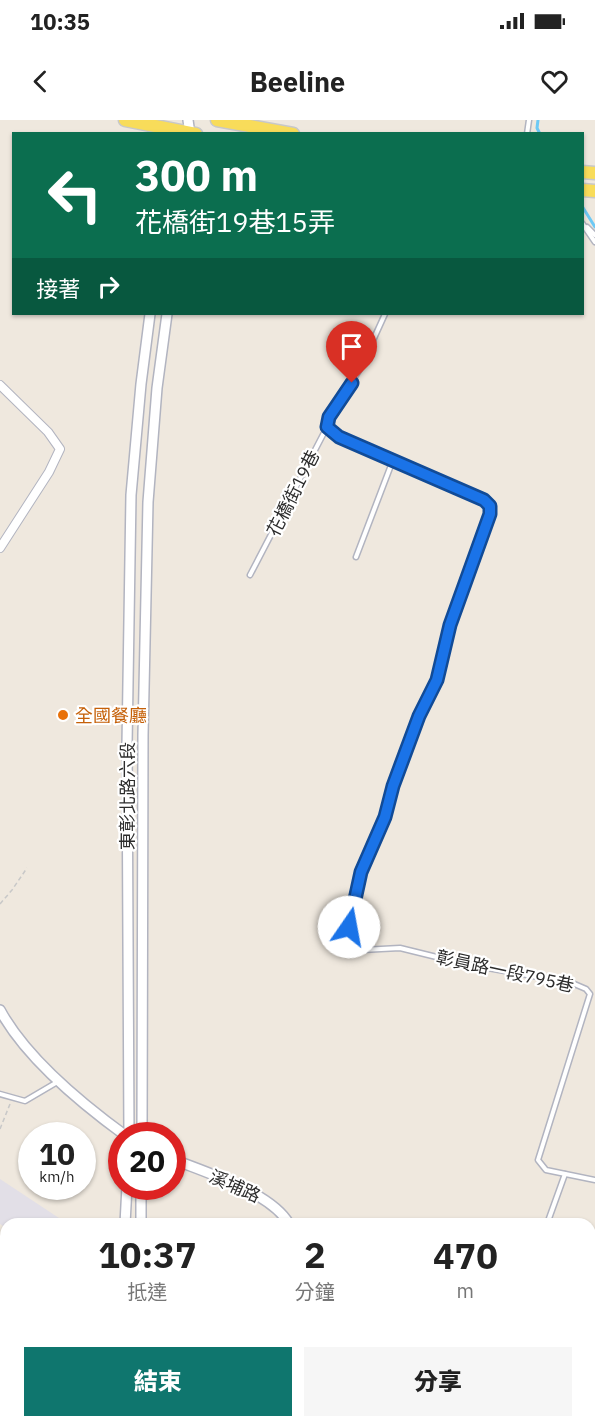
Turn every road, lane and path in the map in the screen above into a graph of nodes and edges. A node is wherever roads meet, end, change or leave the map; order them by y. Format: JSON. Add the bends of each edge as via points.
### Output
{"nodes":[{"id":1,"x":125,"y":120,"type":"edge"},
{"id":2,"x":217,"y":120,"type":"edge"},
{"id":3,"x":177,"y":128,"type":"edge"},
{"id":4,"x":191,"y":130,"type":"edge"},
{"id":5,"x":282,"y":132,"type":"edge"},
{"id":6,"x":584,"y":226,"type":"edge"},
{"id":7,"x":595,"y":242,"type":"edge"},
{"id":8,"x":150,"y":315,"type":"edge"},
{"id":9,"x":167,"y":315,"type":"edge"},
{"id":10,"x":385,"y":315,"type":"edge"},
{"id":11,"x":0,"y":385,"type":"edge"},
{"id":12,"x":327,"y":427,"type":"junction"},
{"id":13,"x":393,"y":460,"type":"junction"},
{"id":14,"x":0,"y":548,"type":"edge"},
{"id":15,"x":356,"y":557,"type":"dead end"},
{"id":16,"x":250,"y":576,"type":"dead end"},
{"id":17,"x":27,"y":868,"type":"dead end"},
{"id":18,"x":0,"y":904,"type":"edge"},
{"id":19,"x":0,"y":1010,"type":"edge"},
{"id":20,"x":59,"y":1081,"type":"junction"},
{"id":21,"x":0,"y":1094,"type":"edge"},
{"id":22,"x":12,"y":1097,"type":"junction"},
{"id":23,"x":108,"y":1122,"type":"edge"},
{"id":24,"x":127,"y":1122,"type":"edge"},
{"id":25,"x":142,"y":1122,"type":"edge"},
{"id":26,"x":0,"y":1129,"type":"edge"},
{"id":27,"x":186,"y":1165,"type":"edge"},
{"id":28,"x":565,"y":1174,"type":"junction"},
{"id":29,"x":595,"y":1180,"type":"edge"},
{"id":30,"x":126,"y":1200,"type":"edge"},
{"id":31,"x":141,"y":1200,"type":"edge"},
{"id":32,"x":125,"y":1218,"type":"edge"},
{"id":33,"x":141,"y":1218,"type":"edge"},
{"id":34,"x":284,"y":1218,"type":"edge"},
{"id":35,"x":550,"y":1218,"type":"edge"}],
"edges":[{"from":1,"to":3,"type":"main road"},
{"from":2,"to":5,"type":"main road"},
{"from":3,"to":4,"type":"main road"},
{"from":6,"to":7,"type":"lane"},
{"from":8,"to":24,"type":"street","name":"東彰北路六段","via":[[131,495]]},
{"from":9,"to":25,"type":"street","name":"東彰北路六段","via":[[148,502]]},
{"from":10,"to":12,"type":"lane","name":"花橋街19巷"},
{"from":11,"to":14,"type":"street","via":[[60,449]]},
{"from":12,"to":13,"type":"lane","via":[[339,437]]},
{"from":12,"to":16,"type":"lane","name":"花橋街19巷"},
{"from":13,"to":15,"type":"lane"},
{"from":13,"to":28,"type":"lane","name":"彰員路一段795巷","via":[[484,500],[490,506],[490,514],[450,625],[437,680],[419,716],[385,817],[361,872],[349,927],[362,950],[400,948],[586,989],[590,994],[538,1160],[546,1170]]},
{"from":17,"to":18,"type":"path"},
{"from":19,"to":20,"type":"street","via":[[10,1029]]},
{"from":20,"to":22,"type":"lane","via":[[25,1101]]},
{"from":20,"to":23,"type":"street"},
{"from":21,"to":22,"type":"lane"},
{"from":22,"to":26,"type":"path"},
{"from":27,"to":34,"type":"street","name":"溪埔路","via":[[268,1201]]},
{"from":28,"to":29,"type":"lane","name":"彰員路一段795巷"},
{"from":28,"to":35,"type":"lane"},
{"from":30,"to":32,"type":"street"},
{"from":31,"to":33,"type":"street"}]}
